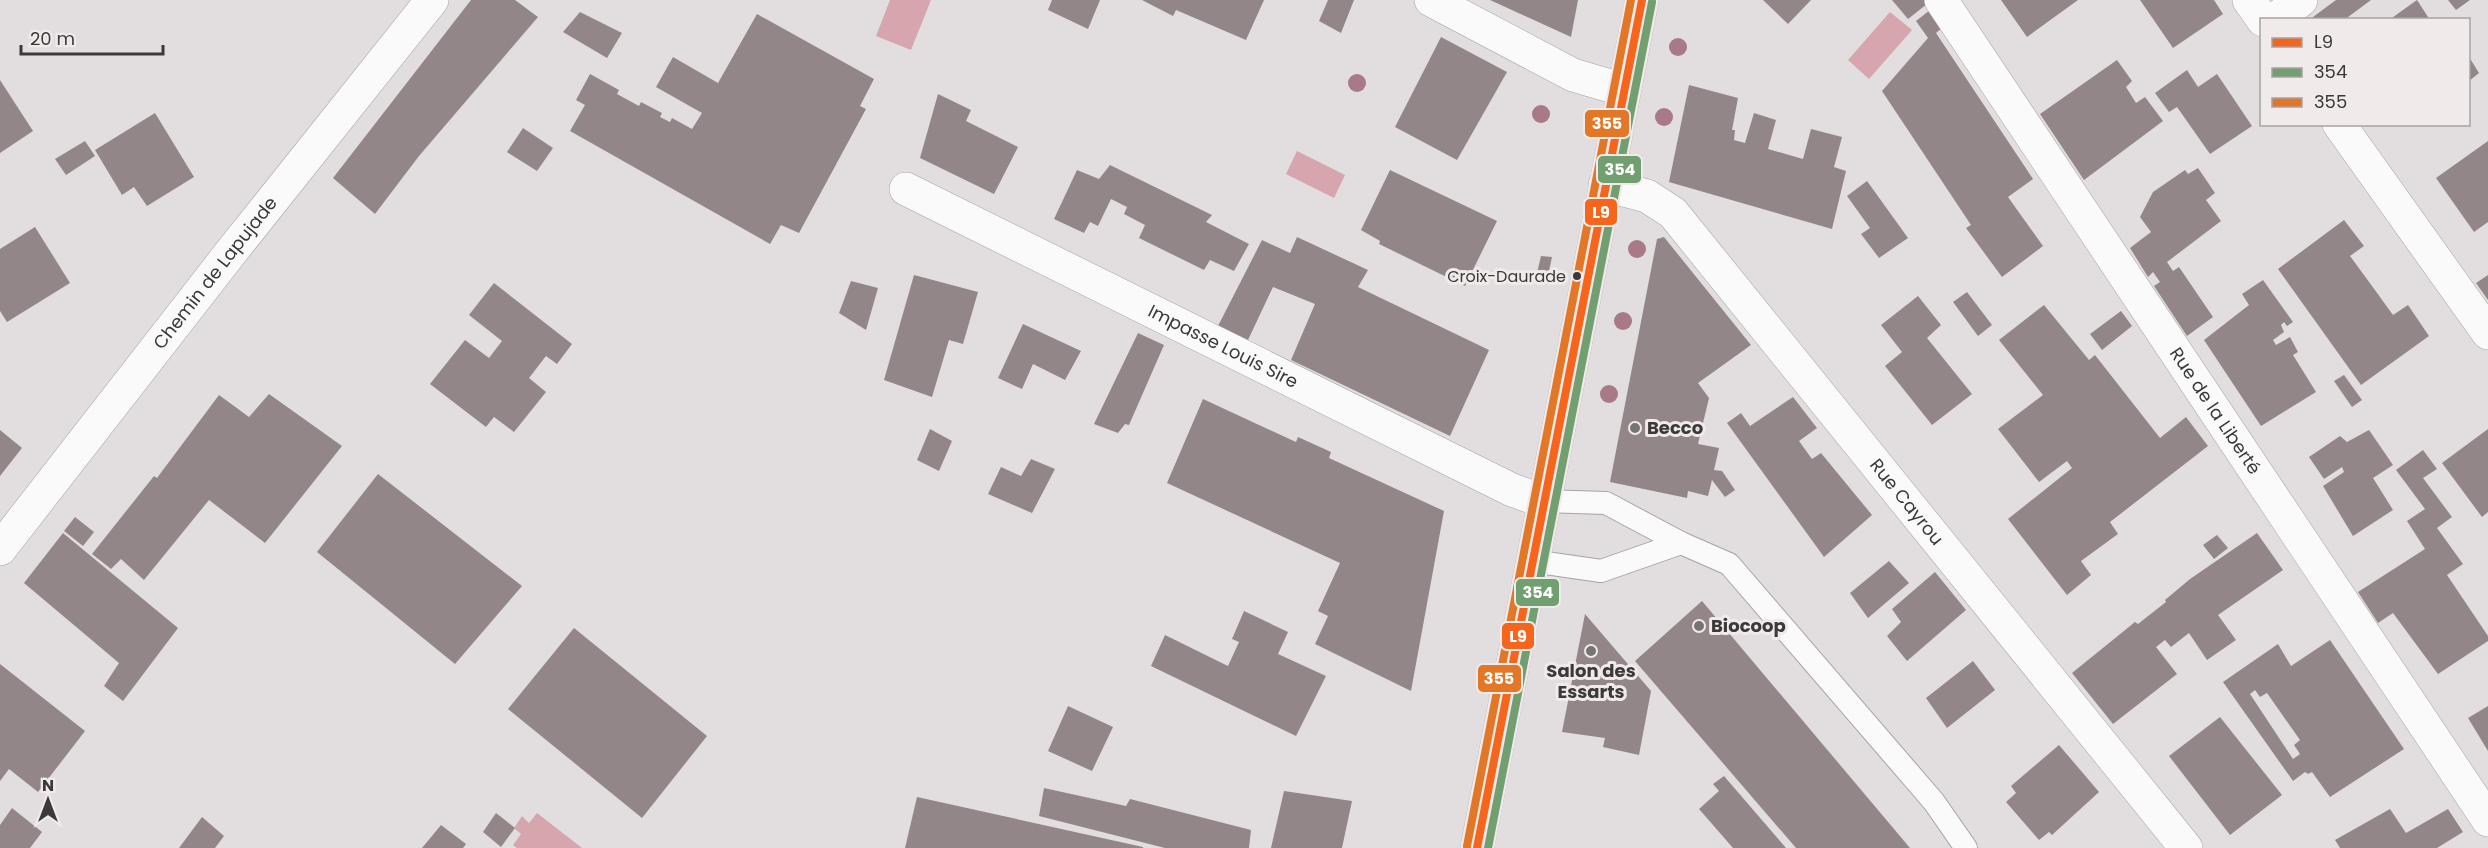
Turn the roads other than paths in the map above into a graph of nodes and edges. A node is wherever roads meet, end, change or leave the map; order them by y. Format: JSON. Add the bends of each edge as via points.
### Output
{"nodes":[{"id":1,"x":432,"y":0,"type":"edge"},
{"id":2,"x":1431,"y":0,"type":"edge"},
{"id":3,"x":1642,"y":0,"type":"edge"},
{"id":4,"x":1941,"y":0,"type":"edge"},
{"id":5,"x":2249,"y":0,"type":"edge"},
{"id":6,"x":2301,"y":0,"type":"edge"},
{"id":7,"x":2262,"y":18,"type":"edge"},
{"id":8,"x":2277,"y":18,"type":"edge"},
{"id":9,"x":1624,"y":90,"type":"junction"},
{"id":10,"x":2339,"y":126,"type":"edge"},
{"id":11,"x":1605,"y":185,"type":"junction"},
{"id":12,"x":906,"y":189,"type":"dead end"},
{"id":13,"x":2488,"y":333,"type":"edge"},
{"id":14,"x":1544,"y":501,"type":"junction"},
{"id":15,"x":1681,"y":543,"type":"junction"},
{"id":16,"x":0,"y":549,"type":"edge"},
{"id":17,"x":1532,"y":561,"type":"junction"},
{"id":18,"x":2488,"y":820,"type":"edge"},
{"id":19,"x":1477,"y":848,"type":"edge"},
{"id":20,"x":1966,"y":848,"type":"edge"},
{"id":21,"x":2186,"y":848,"type":"edge"}],
"edges":[{"from":1,"to":16,"type":"street","name":"Chemin de Lapujade"},
{"from":2,"to":9,"type":"street","via":[[1574,75]]},
{"from":3,"to":9,"type":"main road"},
{"from":4,"to":18,"type":"street","name":"Rue de la Liberté"},
{"from":5,"to":7,"type":"street"},
{"from":6,"to":8,"type":"street"},
{"from":9,"to":11,"type":"main road"},
{"from":10,"to":13,"type":"street"},
{"from":11,"to":14,"type":"main road"},
{"from":11,"to":21,"type":"street","name":"Rue Cayrou","via":[[1647,196],[1673,213]]},
{"from":12,"to":14,"type":"street","name":"Impasse Louis Sire","via":[[1512,490]]},
{"from":14,"to":15,"type":"lane","via":[[1606,503]]},
{"from":14,"to":17,"type":"main road"},
{"from":15,"to":17,"type":"lane","via":[[1600,571]]},
{"from":15,"to":20,"type":"lane","via":[[1729,564],[1934,802]]},
{"from":17,"to":19,"type":"main road"}]}
